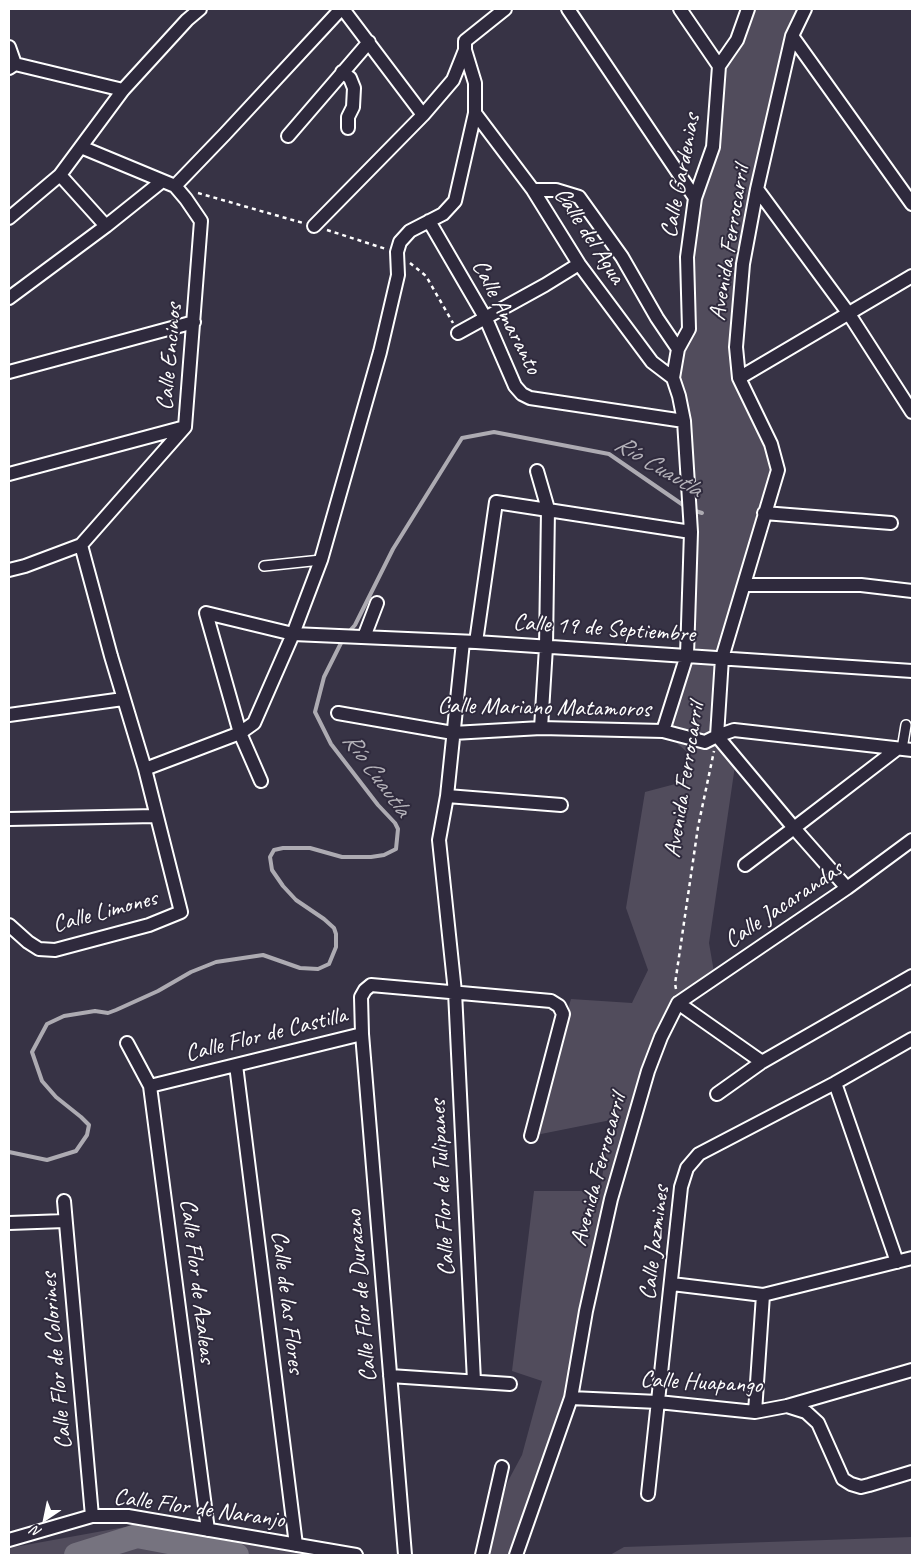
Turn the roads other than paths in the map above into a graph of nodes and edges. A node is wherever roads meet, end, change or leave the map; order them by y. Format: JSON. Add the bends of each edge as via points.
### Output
{"nodes":[{"id":1,"x":200,"y":9,"type":"edge"},
{"id":2,"x":342,"y":9,"type":"edge"},
{"id":3,"x":505,"y":9,"type":"edge"},
{"id":4,"x":568,"y":9,"type":"edge"},
{"id":5,"x":680,"y":9,"type":"edge"},
{"id":6,"x":748,"y":9,"type":"edge"},
{"id":7,"x":805,"y":9,"type":"edge"},
{"id":8,"x":792,"y":36,"type":"junction"},
{"id":9,"x":368,"y":42,"type":"junction"},
{"id":10,"x":9,"y":47,"type":"edge"},
{"id":11,"x":465,"y":50,"type":"junction"},
{"id":12,"x":12,"y":66,"type":"edge"},
{"id":13,"x":719,"y":66,"type":"junction"},
{"id":14,"x":342,"y":72,"type":"junction"},
{"id":15,"x":453,"y":80,"type":"junction"},
{"id":16,"x":475,"y":83,"type":"junction"},
{"id":17,"x":123,"y":90,"type":"junction"},
{"id":18,"x":475,"y":113,"type":"junction"},
{"id":19,"x":423,"y":115,"type":"junction"},
{"id":20,"x":348,"y":128,"type":"dead end"},
{"id":21,"x":288,"y":136,"type":"dead end"},
{"id":22,"x":80,"y":148,"type":"junction"},
{"id":23,"x":60,"y":175,"type":"junction"},
{"id":24,"x":161,"y":182,"type":"junction"},
{"id":25,"x":174,"y":186,"type":"junction"},
{"id":26,"x":758,"y":189,"type":"junction"},
{"id":27,"x":533,"y":190,"type":"junction"},
{"id":28,"x":695,"y":198,"type":"junction"},
{"id":29,"x":912,"y":204,"type":"edge"},
{"id":30,"x":9,"y":218,"type":"edge"},
{"id":31,"x":428,"y":221,"type":"junction"},
{"id":32,"x":106,"y":226,"type":"junction"},
{"id":33,"x":314,"y":226,"type":"road end"},
{"id":34,"x":579,"y":264,"type":"junction"},
{"id":35,"x":912,"y":276,"type":"edge"},
{"id":36,"x":9,"y":298,"type":"edge"},
{"id":37,"x":849,"y":314,"type":"junction"},
{"id":38,"x":486,"y":318,"type":"junction"},
{"id":39,"x":194,"y":322,"type":"junction"},
{"id":40,"x":458,"y":333,"type":"road end"},
{"id":41,"x":678,"y":349,"type":"junction"},
{"id":42,"x":9,"y":372,"type":"edge"},
{"id":43,"x":672,"y":378,"type":"junction"},
{"id":44,"x":739,"y":378,"type":"junction"},
{"id":45,"x":912,"y":412,"type":"edge"},
{"id":46,"x":684,"y":422,"type":"junction"},
{"id":47,"x":185,"y":427,"type":"junction"},
{"id":48,"x":536,"y":470,"type":"dead end"},
{"id":49,"x":9,"y":474,"type":"edge"},
{"id":50,"x":548,"y":509,"type":"junction"},
{"id":51,"x":764,"y":513,"type":"junction"},
{"id":52,"x":892,"y":522,"type":"dead end"},
{"id":53,"x":691,"y":532,"type":"junction"},
{"id":54,"x":81,"y":544,"type":"junction"},
{"id":55,"x":321,"y":560,"type":"junction"},
{"id":56,"x":264,"y":566,"type":"dead end"},
{"id":57,"x":9,"y":570,"type":"edge"},
{"id":58,"x":744,"y":585,"type":"junction"},
{"id":59,"x":912,"y":591,"type":"edge"},
{"id":60,"x":377,"y":604,"type":"dead end"},
{"id":61,"x":293,"y":634,"type":"junction"},
{"id":62,"x":364,"y":637,"type":"junction"},
{"id":63,"x":462,"y":642,"type":"junction"},
{"id":64,"x":476,"y":642,"type":"junction"},
{"id":65,"x":546,"y":647,"type":"junction"},
{"id":66,"x":687,"y":655,"type":"junction"},
{"id":67,"x":722,"y":658,"type":"junction"},
{"id":68,"x":912,"y":671,"type":"edge"},
{"id":69,"x":123,"y":700,"type":"junction"},
{"id":70,"x":338,"y":713,"type":"dead end"},
{"id":71,"x":9,"y":715,"type":"edge"},
{"id":72,"x":906,"y":725,"type":"dead end"},
{"id":73,"x":541,"y":728,"type":"junction"},
{"id":74,"x":663,"y":731,"type":"junction"},
{"id":75,"x":240,"y":733,"type":"junction"},
{"id":76,"x":453,"y":733,"type":"junction"},
{"id":77,"x":717,"y":736,"type":"junction"},
{"id":78,"x":904,"y":749,"type":"edge"},
{"id":79,"x":145,"y":769,"type":"junction"},
{"id":80,"x":261,"y":781,"type":"dead end"},
{"id":81,"x":448,"y":796,"type":"junction"},
{"id":82,"x":561,"y":805,"type":"dead end"},
{"id":83,"x":155,"y":816,"type":"junction"},
{"id":84,"x":9,"y":819,"type":"edge"},
{"id":85,"x":794,"y":828,"type":"junction"},
{"id":86,"x":912,"y":840,"type":"edge"},
{"id":87,"x":744,"y":865,"type":"dead end"},
{"id":88,"x":847,"y":888,"type":"junction"},
{"id":89,"x":9,"y":925,"type":"edge"},
{"id":90,"x":912,"y":976,"type":"edge"},
{"id":91,"x":455,"y":992,"type":"junction"},
{"id":92,"x":678,"y":1003,"type":"junction"},
{"id":93,"x":362,"y":1034,"type":"junction"},
{"id":94,"x":912,"y":1039,"type":"edge"},
{"id":95,"x":127,"y":1043,"type":"dead end"},
{"id":96,"x":762,"y":1062,"type":"junction"},
{"id":97,"x":236,"y":1065,"type":"junction"},
{"id":98,"x":835,"y":1083,"type":"junction"},
{"id":99,"x":150,"y":1086,"type":"junction"},
{"id":100,"x":717,"y":1094,"type":"dead end"},
{"id":101,"x":531,"y":1136,"type":"dead end"},
{"id":102,"x":64,"y":1201,"type":"dead end"},
{"id":103,"x":65,"y":1221,"type":"junction"},
{"id":104,"x":9,"y":1222,"type":"edge"},
{"id":105,"x":912,"y":1258,"type":"edge"},
{"id":106,"x":897,"y":1262,"type":"junction"},
{"id":107,"x":672,"y":1284,"type":"junction"},
{"id":108,"x":763,"y":1295,"type":"junction"},
{"id":109,"x":912,"y":1370,"type":"edge"},
{"id":110,"x":390,"y":1376,"type":"junction"},
{"id":111,"x":474,"y":1381,"type":"junction"},
{"id":112,"x":510,"y":1384,"type":"dead end"},
{"id":113,"x":571,"y":1398,"type":"junction"},
{"id":114,"x":658,"y":1402,"type":"junction"},
{"id":115,"x":786,"y":1406,"type":"junction"},
{"id":116,"x":755,"y":1412,"type":"junction"},
{"id":117,"x":502,"y":1467,"type":"dead end"},
{"id":118,"x":912,"y":1472,"type":"edge"},
{"id":119,"x":648,"y":1494,"type":"dead end"},
{"id":120,"x":92,"y":1516,"type":"junction"},
{"id":121,"x":208,"y":1530,"type":"junction"},
{"id":122,"x":9,"y":1540,"type":"edge"},
{"id":123,"x":296,"y":1545,"type":"junction"},
{"id":124,"x":356,"y":1555,"type":"edge"},
{"id":125,"x":405,"y":1555,"type":"edge"},
{"id":126,"x":482,"y":1555,"type":"edge"},
{"id":127,"x":516,"y":1555,"type":"edge"}],
"edges":[{"from":1,"to":17,"type":"street"},
{"from":2,"to":9,"type":"street"},
{"from":2,"to":25,"type":"street"},
{"from":3,"to":11,"type":"street","via":[[465,41]]},
{"from":4,"to":28,"type":"street"},
{"from":5,"to":13,"type":"street"},
{"from":6,"to":13,"type":"street","via":[[737,40]]},
{"from":7,"to":8,"type":"street","name":"Avenida Ferrocarril"},
{"from":8,"to":26,"type":"street","name":"Avenida Ferrocarril"},
{"from":8,"to":29,"type":"street"},
{"from":9,"to":14,"type":"street"},
{"from":9,"to":19,"type":"street"},
{"from":10,"to":12,"type":"street"},
{"from":11,"to":15,"type":"street"},
{"from":11,"to":16,"type":"street"},
{"from":12,"to":17,"type":"street"},
{"from":13,"to":28,"type":"street","name":"Calle Gardenias","via":[[713,147]]},
{"from":14,"to":20,"type":"street","via":[[350,78],[354,88]]},
{"from":14,"to":21,"type":"street"},
{"from":15,"to":16,"type":"street"},
{"from":15,"to":19,"type":"street"},
{"from":16,"to":18,"type":"street"},
{"from":17,"to":22,"type":"street"},
{"from":18,"to":27,"type":"street","name":"Calle del Agua"},
{"from":18,"to":31,"type":"street","via":[[455,200],[443,214]]},
{"from":19,"to":33,"type":"street"},
{"from":22,"to":23,"type":"street"},
{"from":22,"to":24,"type":"street"},
{"from":23,"to":30,"type":"street"},
{"from":23,"to":32,"type":"street"},
{"from":24,"to":25,"type":"street"},
{"from":24,"to":32,"type":"street"},
{"from":25,"to":39,"type":"street","name":"Calle Encinos","via":[[201,221]]},
{"from":26,"to":37,"type":"street"},
{"from":26,"to":44,"type":"street","name":"Avenida Ferrocarril","via":[[743,264],[736,347]]},
{"from":27,"to":34,"type":"street","name":"Calle del Agua"},
{"from":27,"to":41,"type":"street","via":[[556,190],[579,197],[622,257]]},
{"from":28,"to":41,"type":"street","name":"Calle Gardenias","via":[[687,257],[689,329]]},
{"from":31,"to":38,"type":"street","name":"Calle Amaranto"},
{"from":31,"to":55,"type":"street","via":[[410,231],[400,242],[398,275],[380,352]]},
{"from":32,"to":36,"type":"street"},
{"from":34,"to":38,"type":"street"},
{"from":34,"to":43,"type":"street","name":"Calle del Agua","via":[[652,362]]},
{"from":35,"to":37,"type":"street"},
{"from":37,"to":44,"type":"street"},
{"from":37,"to":45,"type":"street"},
{"from":38,"to":40,"type":"street"},
{"from":38,"to":46,"type":"street","name":"Calle Amaranto","via":[[515,386],[522,394],[530,398]]},
{"from":39,"to":42,"type":"street"},
{"from":39,"to":47,"type":"street","name":"Calle Encinos"},
{"from":41,"to":43,"type":"street","name":"Calle Gardenias"},
{"from":43,"to":46,"type":"street"},
{"from":44,"to":51,"type":"street","name":"Avenida Ferrocarril","via":[[771,444],[778,470]]},
{"from":46,"to":53,"type":"street"},
{"from":47,"to":49,"type":"street"},
{"from":47,"to":54,"type":"street","name":"Calle Encinos"},
{"from":48,"to":50,"type":"street"},
{"from":50,"to":53,"type":"street"},
{"from":50,"to":64,"type":"street","via":[[496,502]]},
{"from":50,"to":65,"type":"street"},
{"from":51,"to":52,"type":"street"},
{"from":51,"to":58,"type":"street","name":"Avenida Ferrocarril"},
{"from":53,"to":66,"type":"street","name":"Avenida Ferrocarril"},
{"from":54,"to":57,"type":"street","name":"Calle Encinos"},
{"from":54,"to":69,"type":"street"},
{"from":55,"to":56,"type":"street"},
{"from":55,"to":61,"type":"street"},
{"from":58,"to":59,"type":"street","via":[[861,585]]},
{"from":58,"to":67,"type":"street","name":"Avenida Ferrocarril"},
{"from":60,"to":62,"type":"street"},
{"from":61,"to":62,"type":"street","name":"Calle 19 de Septiembre"},
{"from":61,"to":75,"type":"street","via":[[254,723]]},
{"from":61,"to":75,"type":"street","name":"Calle 19 de Septiembre","via":[[206,613]]},
{"from":62,"to":63,"type":"street","name":"Calle 19 de Septiembre"},
{"from":63,"to":64,"type":"street","name":"Calle 19 de Septiembre"},
{"from":63,"to":76,"type":"street","name":"Calle Flor de Tulipanes"},
{"from":64,"to":65,"type":"street","name":"Calle 19 de Septiembre"},
{"from":65,"to":66,"type":"street","name":"Calle 19 de Septiembre"},
{"from":65,"to":73,"type":"street"},
{"from":66,"to":67,"type":"street","name":"Calle 19 de Septiembre"},
{"from":66,"to":74,"type":"street","name":"Avenida Ferrocarril"},
{"from":67,"to":68,"type":"street","name":"Calle 19 de Septiembre"},
{"from":67,"to":77,"type":"street","name":"Avenida Ferrocarril"},
{"from":69,"to":71,"type":"street"},
{"from":69,"to":79,"type":"street"},
{"from":70,"to":76,"type":"street","name":"Calle Mariano Matamoros"},
{"from":72,"to":78,"type":"street"},
{"from":73,"to":74,"type":"street","name":"Calle Mariano Matamoros"},
{"from":73,"to":76,"type":"street","name":"Calle Mariano Matamoros"},
{"from":74,"to":77,"type":"street","name":"Calle Mariano Matamoros","via":[[705,742]]},
{"from":75,"to":79,"type":"street"},
{"from":75,"to":80,"type":"street"},
{"from":76,"to":81,"type":"street","name":"Calle Flor de Tulipanes"},
{"from":77,"to":78,"type":"street","name":"Calle Mariano Matamoros","via":[[734,730]]},
{"from":77,"to":85,"type":"street"},
{"from":78,"to":85,"type":"street"},
{"from":79,"to":83,"type":"street"},
{"from":81,"to":82,"type":"street"},
{"from":81,"to":91,"type":"street","name":"Calle Flor de Tulipanes","via":[[439,840]]},
{"from":83,"to":84,"type":"street"},
{"from":83,"to":89,"type":"street","name":"Calle Limones","via":[[181,912],[149,925],[55,950],[39,949]]},
{"from":85,"to":87,"type":"street"},
{"from":85,"to":88,"type":"street"},
{"from":86,"to":88,"type":"street","name":"Calle Jacarandas"},
{"from":88,"to":92,"type":"street","name":"Calle Jacarandas"},
{"from":90,"to":96,"type":"street"},
{"from":91,"to":93,"type":"street","name":"Calle Flor de Castilla","via":[[371,985],[361,997]]},
{"from":91,"to":101,"type":"street","name":"Calle Flor de Castilla","via":[[551,1001],[564,1014]]},
{"from":91,"to":111,"type":"street","name":"Calle Flor de Tulipanes"},
{"from":92,"to":96,"type":"street"},
{"from":92,"to":113,"type":"street","name":"Avenida Ferrocarril","via":[[648,1070],[611,1199]]},
{"from":93,"to":97,"type":"street","name":"Calle Flor de Castilla"},
{"from":93,"to":110,"type":"street","name":"Calle Flor de Durazno"},
{"from":94,"to":98,"type":"street","name":"Calle Jazmines"},
{"from":95,"to":99,"type":"street","name":"Calle Flor de Azaleas"},
{"from":96,"to":100,"type":"street"},
{"from":97,"to":99,"type":"street","name":"Calle Flor de Castilla"},
{"from":97,"to":123,"type":"street","name":"Calle de las Flores"},
{"from":98,"to":106,"type":"street"},
{"from":98,"to":107,"type":"street","name":"Calle Jazmines","via":[[699,1154],[687,1168],[682,1187]]},
{"from":99,"to":121,"type":"street","name":"Calle Flor de Azaleas"},
{"from":102,"to":103,"type":"street","name":"Calle Flor de Colorines"},
{"from":103,"to":104,"type":"street"},
{"from":103,"to":120,"type":"street","name":"Calle Flor de Colorines"},
{"from":105,"to":106,"type":"street"},
{"from":106,"to":108,"type":"street"},
{"from":107,"to":108,"type":"street"},
{"from":107,"to":114,"type":"street","name":"Calle Jazmines"},
{"from":108,"to":116,"type":"street"},
{"from":109,"to":115,"type":"street","name":"Calle Huapango"},
{"from":110,"to":111,"type":"street"},
{"from":110,"to":125,"type":"street","name":"Calle Flor de Durazno"},
{"from":111,"to":112,"type":"street"},
{"from":113,"to":114,"type":"street","name":"Calle Huapango"},
{"from":113,"to":127,"type":"street","name":"Avenida Ferrocarril"},
{"from":114,"to":116,"type":"street","name":"Calle Huapango"},
{"from":114,"to":119,"type":"street","name":"Calle Jazmines"},
{"from":115,"to":116,"type":"street","name":"Calle Huapango"},
{"from":115,"to":118,"type":"street","via":[[806,1412],[818,1423],[843,1479],[851,1484],[860,1487]]},
{"from":117,"to":126,"type":"street"},
{"from":120,"to":121,"type":"street","name":"Calle Flor de Naranjo","via":[[128,1516]]},
{"from":120,"to":122,"type":"street","name":"Calle Flor de Naranjo"},
{"from":121,"to":123,"type":"street","name":"Calle Flor de Naranjo"},
{"from":123,"to":124,"type":"street","name":"Calle Flor de Naranjo"}]}
